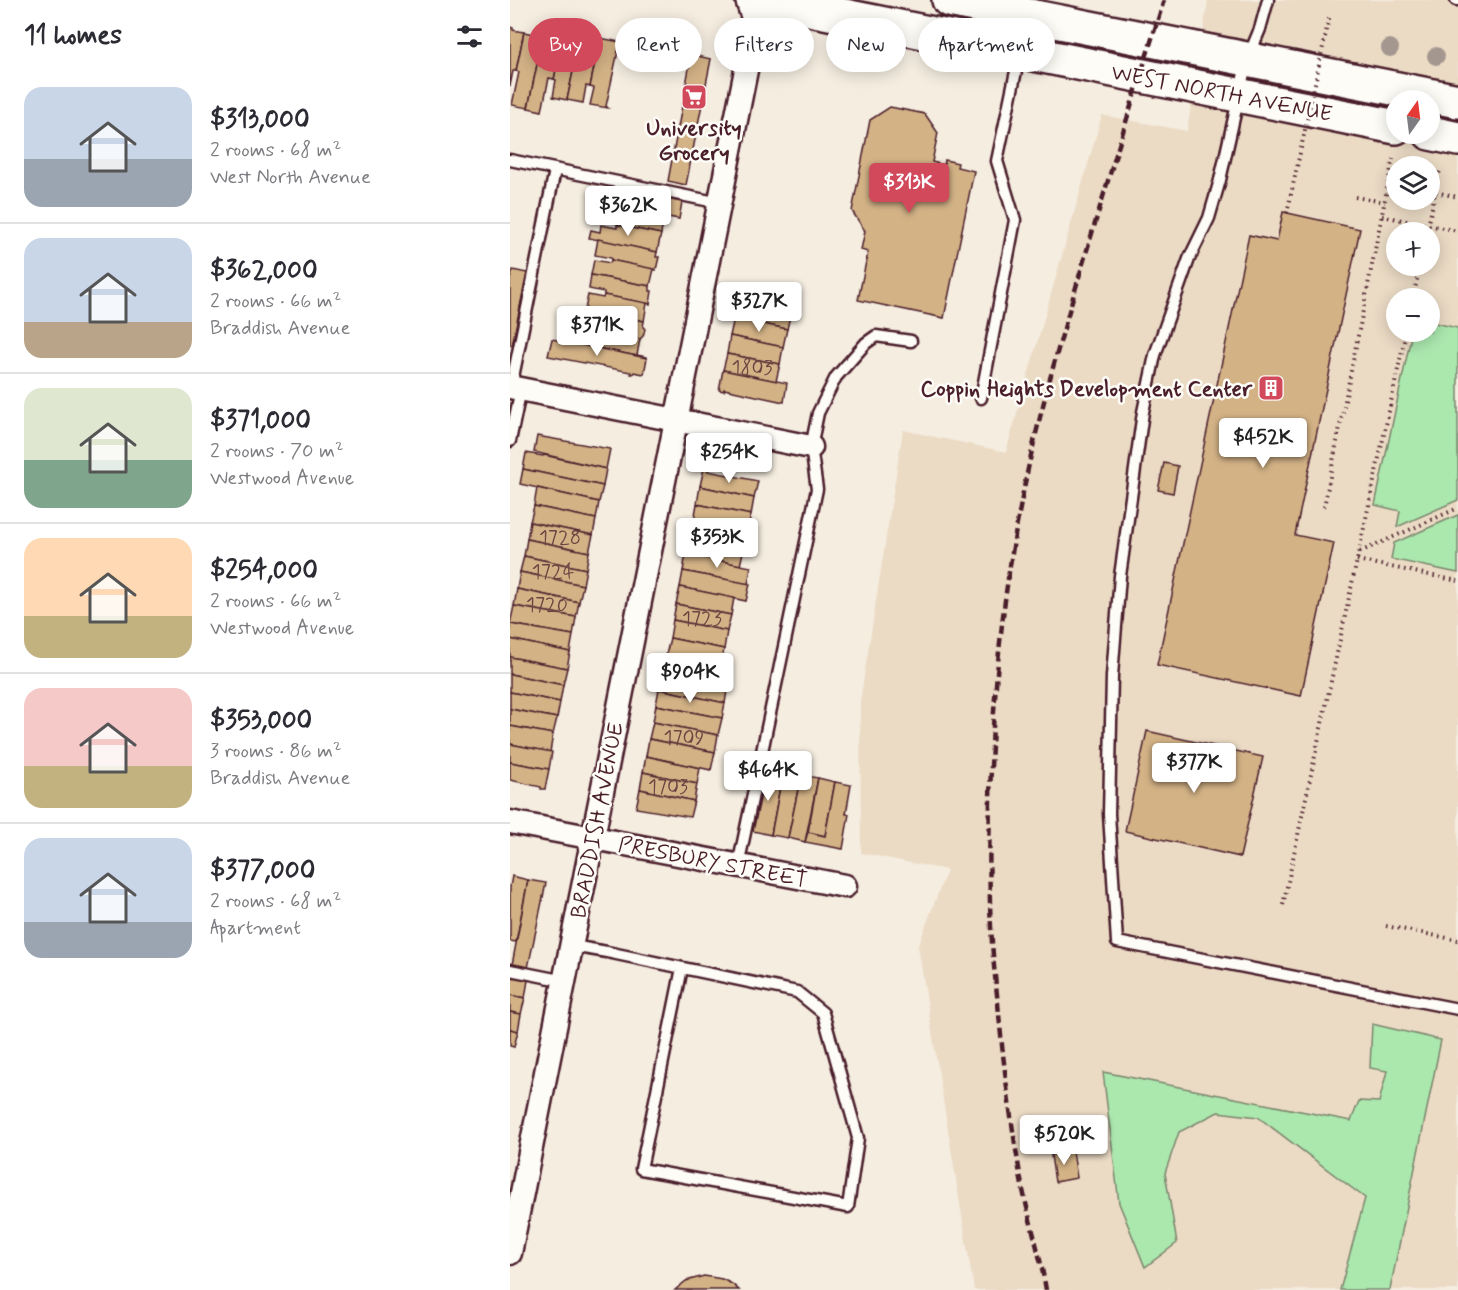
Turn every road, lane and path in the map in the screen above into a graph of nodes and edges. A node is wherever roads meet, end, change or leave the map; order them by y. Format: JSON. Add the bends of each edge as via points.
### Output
{"nodes":[{"id":1,"x":747,"y":0,"type":"edge"},
{"id":2,"x":765,"y":0,"type":"edge"},
{"id":3,"x":950,"y":0,"type":"edge"},
{"id":4,"x":1268,"y":0,"type":"edge"},
{"id":5,"x":1330,"y":14,"type":"dead end"},
{"id":6,"x":1027,"y":15,"type":"junction"},
{"id":7,"x":1026,"y":18,"type":"edge"},
{"id":8,"x":918,"y":31,"type":"edge"},
{"id":9,"x":1086,"y":46,"type":"junction"},
{"id":10,"x":1055,"y":48,"type":"edge"},
{"id":11,"x":1247,"y":60,"type":"junction"},
{"id":12,"x":1016,"y":72,"type":"edge"},
{"id":13,"x":1239,"y":95,"type":"junction"},
{"id":14,"x":1458,"y":101,"type":"edge"},
{"id":15,"x":1386,"y":125,"type":"edge"},
{"id":16,"x":1440,"y":136,"type":"edge"},
{"id":17,"x":1458,"y":139,"type":"edge"},
{"id":18,"x":510,"y":160,"type":"edge"},
{"id":19,"x":555,"y":170,"type":"junction"},
{"id":20,"x":1440,"y":193,"type":"edge"},
{"id":21,"x":1355,"y":197,"type":"dead end"},
{"id":22,"x":1386,"y":197,"type":"edge"},
{"id":23,"x":1458,"y":197,"type":"edge"},
{"id":24,"x":1385,"y":202,"type":"junction"},
{"id":25,"x":720,"y":203,"type":"junction"},
{"id":26,"x":1287,"y":213,"type":"dead end"},
{"id":27,"x":1382,"y":216,"type":"junction"},
{"id":28,"x":1413,"y":222,"type":"edge"},
{"id":29,"x":1440,"y":227,"type":"edge"},
{"id":30,"x":1458,"y":231,"type":"edge"},
{"id":31,"x":911,"y":341,"type":"dead end"},
{"id":32,"x":1404,"y":342,"type":"edge"},
{"id":33,"x":514,"y":388,"type":"edge"},
{"id":34,"x":981,"y":398,"type":"dead end"},
{"id":35,"x":676,"y":420,"type":"junction"},
{"id":36,"x":510,"y":441,"type":"edge"},
{"id":37,"x":811,"y":447,"type":"junction"},
{"id":38,"x":1324,"y":507,"type":"dead end"},
{"id":39,"x":1458,"y":508,"type":"edge"},
{"id":40,"x":1359,"y":552,"type":"junction"},
{"id":41,"x":1357,"y":560,"type":"junction"},
{"id":42,"x":1458,"y":581,"type":"edge"},
{"id":43,"x":510,"y":822,"type":"edge"},
{"id":44,"x":593,"y":838,"type":"junction"},
{"id":45,"x":738,"y":866,"type":"junction"},
{"id":46,"x":845,"y":886,"type":"dead end"},
{"id":47,"x":1283,"y":905,"type":"dead end"},
{"id":48,"x":1386,"y":926,"type":"dead end"},
{"id":49,"x":1458,"y":940,"type":"edge"},
{"id":50,"x":572,"y":946,"type":"junction"},
{"id":51,"x":682,"y":968,"type":"junction"},
{"id":52,"x":510,"y":970,"type":"edge"},
{"id":53,"x":565,"y":981,"type":"junction"},
{"id":54,"x":1458,"y":1009,"type":"edge"},
{"id":55,"x":510,"y":1253,"type":"edge"}],
"edges":[{"from":1,"to":25,"type":"street","name":"BRADDISH AVENUE","via":[[755,24]]},
{"from":2,"to":8,"type":"main road","name":"WEST NORTH AVENUE"},
{"from":3,"to":6,"type":"main road","name":"WEST NORTH AVENUE"},
{"from":4,"to":11,"type":"lane"},
{"from":5,"to":26,"type":"path","bridge":true},
{"from":6,"to":7,"type":"lane"},
{"from":6,"to":9,"type":"main road","name":"WEST NORTH AVENUE"},
{"from":9,"to":10,"type":"main road","name":"WEST NORTH AVENUE"},
{"from":9,"to":11,"type":"main road","name":"WEST NORTH AVENUE"},
{"from":9,"to":13,"type":"main road","name":"WEST NORTH AVENUE"},
{"from":11,"to":13,"type":"lane"},
{"from":11,"to":14,"type":"main road","name":"WEST NORTH AVENUE"},
{"from":12,"to":34,"type":"lane","via":[[997,161],[1015,220]]},
{"from":13,"to":15,"type":"main road","name":"WEST NORTH AVENUE"},
{"from":13,"to":54,"type":"lane","via":[[1209,218],[1189,259],[1155,355],[1143,412],[1120,576],[1112,676],[1109,814],[1117,942]]},
{"from":16,"to":17,"type":"main road"},
{"from":18,"to":19,"type":"lane"},
{"from":19,"to":25,"type":"lane"},
{"from":19,"to":33,"type":"lane"},
{"from":20,"to":23,"type":"path"},
{"from":21,"to":24,"type":"path"},
{"from":22,"to":24,"type":"path"},
{"from":24,"to":27,"type":"path"},
{"from":25,"to":35,"type":"street","name":"BRADDISH AVENUE"},
{"from":27,"to":28,"type":"path"},
{"from":27,"to":38,"type":"path"},
{"from":29,"to":30,"type":"path"},
{"from":31,"to":37,"type":"lane","via":[[876,336],[866,343],[836,377],[818,413]]},
{"from":32,"to":40,"type":"path"},
{"from":33,"to":35,"type":"street"},
{"from":33,"to":36,"type":"lane"},
{"from":35,"to":37,"type":"street"},
{"from":35,"to":44,"type":"street","name":"BRADDISH AVENUE"},
{"from":37,"to":45,"type":"lane","via":[[817,489]]},
{"from":39,"to":40,"type":"path"},
{"from":40,"to":41,"type":"path"},
{"from":41,"to":42,"type":"path"},
{"from":41,"to":47,"type":"path"},
{"from":43,"to":44,"type":"street","name":"PRESBURY STREET"},
{"from":44,"to":45,"type":"street","name":"PRESBURY STREET"},
{"from":44,"to":50,"type":"street","name":"BRADDISH AVENUE"},
{"from":45,"to":46,"type":"street","name":"PRESBURY STREET"},
{"from":48,"to":49,"type":"path"},
{"from":50,"to":51,"type":"lane"},
{"from":50,"to":53,"type":"street","name":"BRADDISH AVENUE"},
{"from":51,"to":51,"type":"lane","via":[[640,1169],[848,1207],[858,1138],[823,1013],[797,992]]},
{"from":52,"to":53,"type":"lane"},
{"from":53,"to":55,"type":"street","name":"BRADDISH AVENUE"}]}
